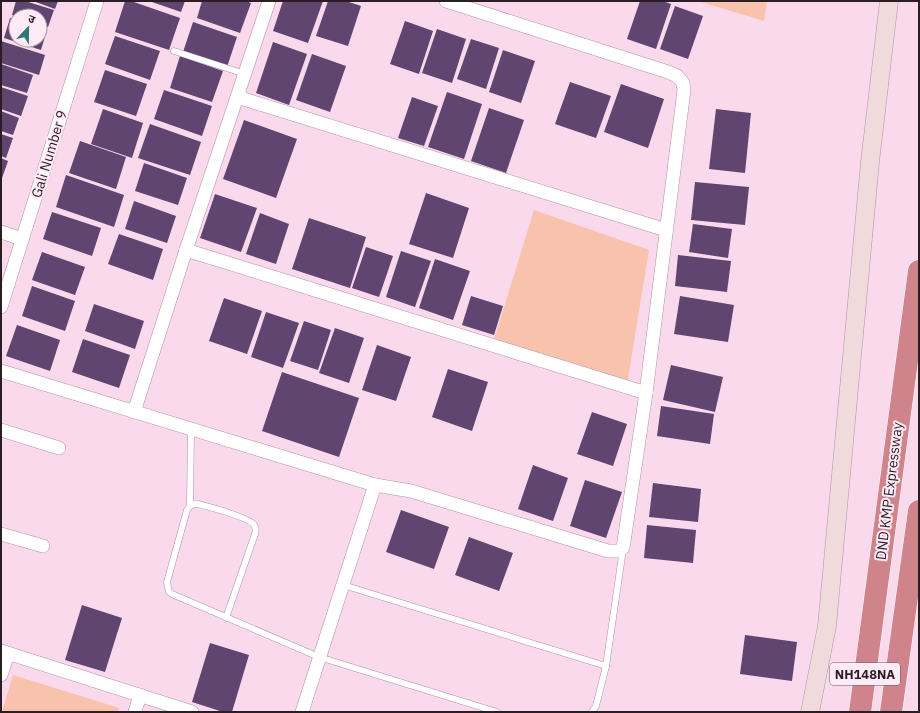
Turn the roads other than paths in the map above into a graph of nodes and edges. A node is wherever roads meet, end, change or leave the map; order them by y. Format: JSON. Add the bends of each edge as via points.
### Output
{"nodes":[{"id":1,"x":97,"y":1,"type":"edge"},
{"id":2,"x":269,"y":1,"type":"edge"},
{"id":3,"x":446,"y":1,"type":"edge"},
{"id":4,"x":890,"y":1,"type":"edge"},
{"id":5,"x":174,"y":52,"type":"dead end"},
{"id":6,"x":245,"y":74,"type":"junction"},
{"id":7,"x":237,"y":97,"type":"junction"},
{"id":8,"x":666,"y":230,"type":"junction"},
{"id":9,"x":1,"y":232,"type":"edge"},
{"id":10,"x":22,"y":240,"type":"junction"},
{"id":11,"x":186,"y":250,"type":"junction"},
{"id":12,"x":919,"y":271,"type":"edge"},
{"id":13,"x":1,"y":307,"type":"edge"},
{"id":14,"x":1,"y":371,"type":"edge"},
{"id":15,"x":646,"y":393,"type":"junction"},
{"id":16,"x":134,"y":412,"type":"junction"},
{"id":17,"x":191,"y":429,"type":"junction"},
{"id":18,"x":1,"y":430,"type":"edge"},
{"id":19,"x":59,"y":448,"type":"dead end"},
{"id":20,"x":375,"y":485,"type":"junction"},
{"id":21,"x":190,"y":505,"type":"junction"},
{"id":22,"x":919,"y":511,"type":"edge"},
{"id":23,"x":1,"y":534,"type":"edge"},
{"id":24,"x":43,"y":546,"type":"dead end"},
{"id":25,"x":623,"y":548,"type":"junction"},
{"id":26,"x":343,"y":584,"type":"junction"},
{"id":27,"x":226,"y":618,"type":"junction"},
{"id":28,"x":4,"y":653,"type":"edge"},
{"id":29,"x":319,"y":657,"type":"junction"},
{"id":30,"x":606,"y":666,"type":"junction"},
{"id":31,"x":1,"y":675,"type":"edge"},
{"id":32,"x":140,"y":695,"type":"junction"},
{"id":33,"x":135,"y":712,"type":"edge"},
{"id":34,"x":192,"y":712,"type":"edge"},
{"id":35,"x":302,"y":712,"type":"edge"},
{"id":36,"x":497,"y":712,"type":"edge"},
{"id":37,"x":592,"y":712,"type":"edge"},
{"id":38,"x":810,"y":712,"type":"edge"},
{"id":39,"x":860,"y":712,"type":"edge"},
{"id":40,"x":891,"y":712,"type":"edge"}],
"edges":[{"from":1,"to":10,"type":"street","name":"Gali Number 9"},
{"from":2,"to":6,"type":"street"},
{"from":3,"to":8,"type":"street","via":[[677,76],[684,83]]},
{"from":4,"to":38,"type":"street","via":[[869,170],[827,626]]},
{"from":5,"to":6,"type":"lane"},
{"from":6,"to":7,"type":"street"},
{"from":7,"to":8,"type":"street"},
{"from":7,"to":11,"type":"street"},
{"from":8,"to":15,"type":"street"},
{"from":9,"to":10,"type":"street"},
{"from":10,"to":13,"type":"street","name":"Gali Number 9"},
{"from":11,"to":15,"type":"street"},
{"from":11,"to":16,"type":"street"},
{"from":12,"to":39,"type":"highway","name":"DND KMP Expressway","number":"NH148NA"},
{"from":14,"to":16,"type":"street"},
{"from":15,"to":25,"type":"street"},
{"from":16,"to":17,"type":"street"},
{"from":17,"to":20,"type":"street"},
{"from":17,"to":21,"type":"lane"},
{"from":18,"to":19,"type":"street"},
{"from":20,"to":25,"type":"street","via":[[411,491],[608,551],[619,551]]},
{"from":20,"to":26,"type":"street"},
{"from":21,"to":27,"type":"lane","via":[[167,587],[172,594]]},
{"from":21,"to":27,"type":"lane","via":[[198,504],[247,519],[256,527]]},
{"from":22,"to":40,"type":"highway","number":"NH148NA"},
{"from":23,"to":24,"type":"street"},
{"from":25,"to":30,"type":"lane"},
{"from":26,"to":29,"type":"street"},
{"from":26,"to":30,"type":"lane"},
{"from":27,"to":29,"type":"lane"},
{"from":28,"to":31,"type":"street"},
{"from":28,"to":32,"type":"street"},
{"from":29,"to":35,"type":"street"},
{"from":29,"to":36,"type":"lane"},
{"from":30,"to":37,"type":"lane","via":[[596,706]]},
{"from":32,"to":33,"type":"street"},
{"from":32,"to":34,"type":"street"}]}
